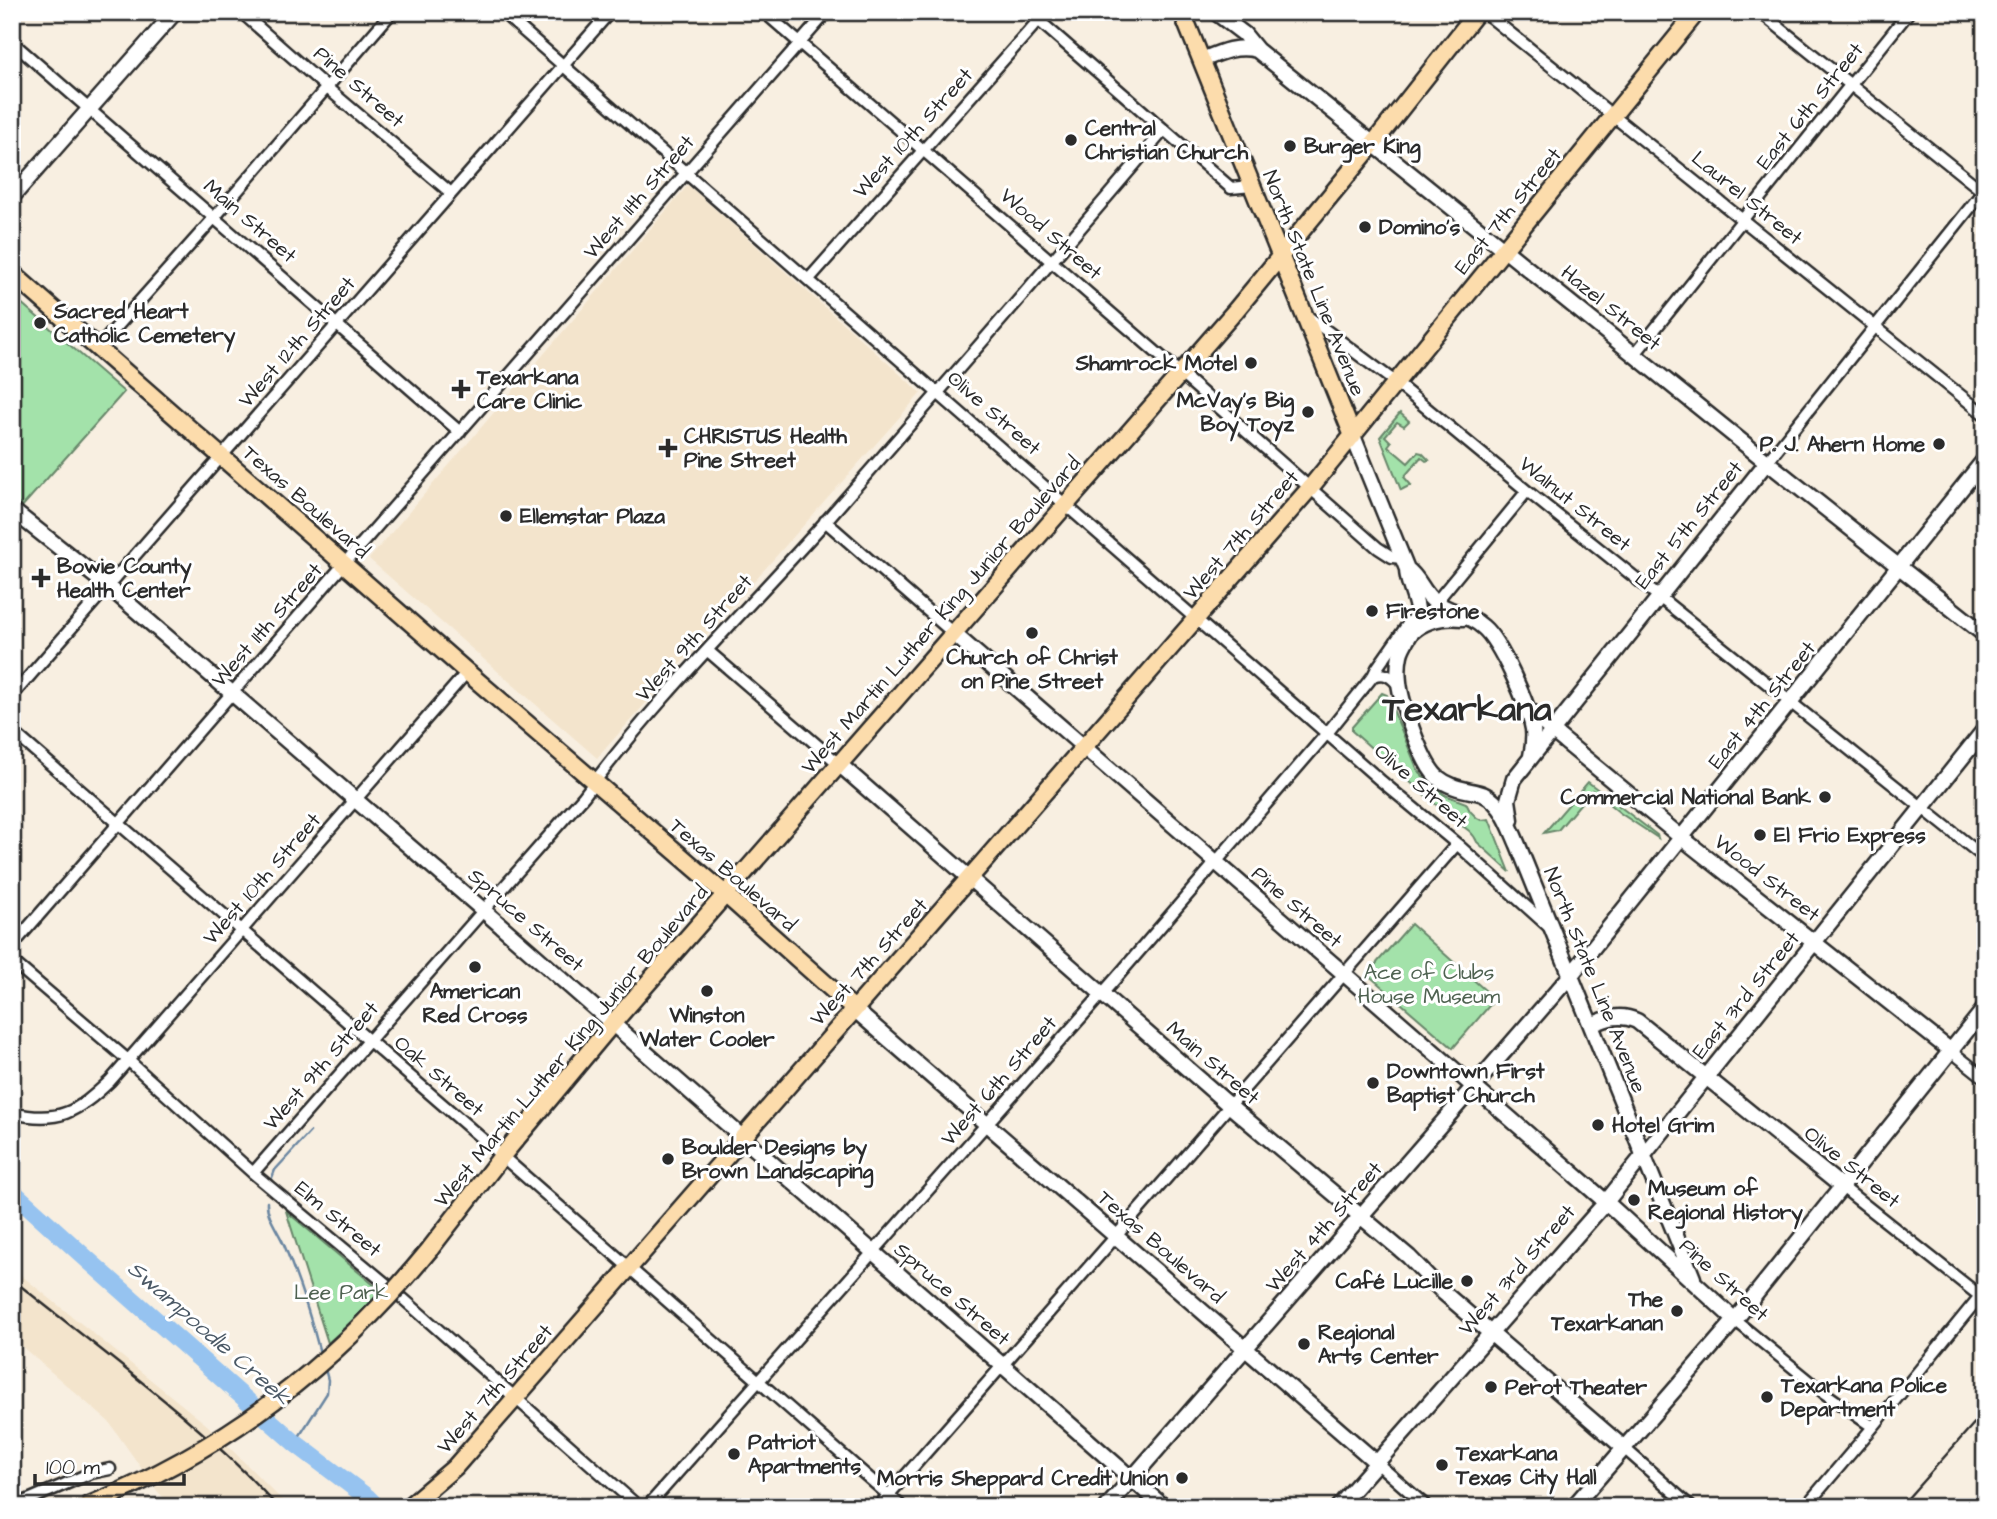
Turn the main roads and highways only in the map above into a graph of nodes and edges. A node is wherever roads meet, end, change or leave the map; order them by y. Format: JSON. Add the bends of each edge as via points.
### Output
{"nodes":[{"id":1,"x":1182,"y":12,"type":"edge"},
{"id":2,"x":1477,"y":12,"type":"edge"},
{"id":3,"x":1697,"y":12,"type":"edge"},
{"id":4,"x":1280,"y":256,"type":"junction"},
{"id":5,"x":12,"y":273,"type":"edge"},
{"id":6,"x":1353,"y":436,"type":"junction"},
{"id":7,"x":725,"y":894,"type":"junction"},
{"id":8,"x":854,"y":1009,"type":"junction"},
{"id":9,"x":85,"y":1507,"type":"edge"},
{"id":10,"x":408,"y":1507,"type":"edge"}],
"edges":[{"from":1,"to":4,"type":"main road","name":"North State Line Avenue"},
{"from":2,"to":4,"type":"main road","name":"West Martin Luther King Junior Boulevard"},
{"from":3,"to":6,"type":"main road","name":"East 7th Street"},
{"from":4,"to":6,"type":"main road","name":"North State Line Avenue"},
{"from":4,"to":7,"type":"main road","name":"West Martin Luther King Junior Boulevard"},
{"from":5,"to":7,"type":"main road","name":"Texas Boulevard"},
{"from":6,"to":8,"type":"main road","name":"West 7th Street"},
{"from":7,"to":8,"type":"main road","name":"Texas Boulevard"},
{"from":7,"to":9,"type":"main road","name":"West Martin Luther King Junior Boulevard","bridge":true,"via":[[502,1156],[399,1288],[359,1329],[258,1414],[191,1456]]},
{"from":8,"to":10,"type":"main road","name":"West 7th Street","via":[[455,1467]]}]}
